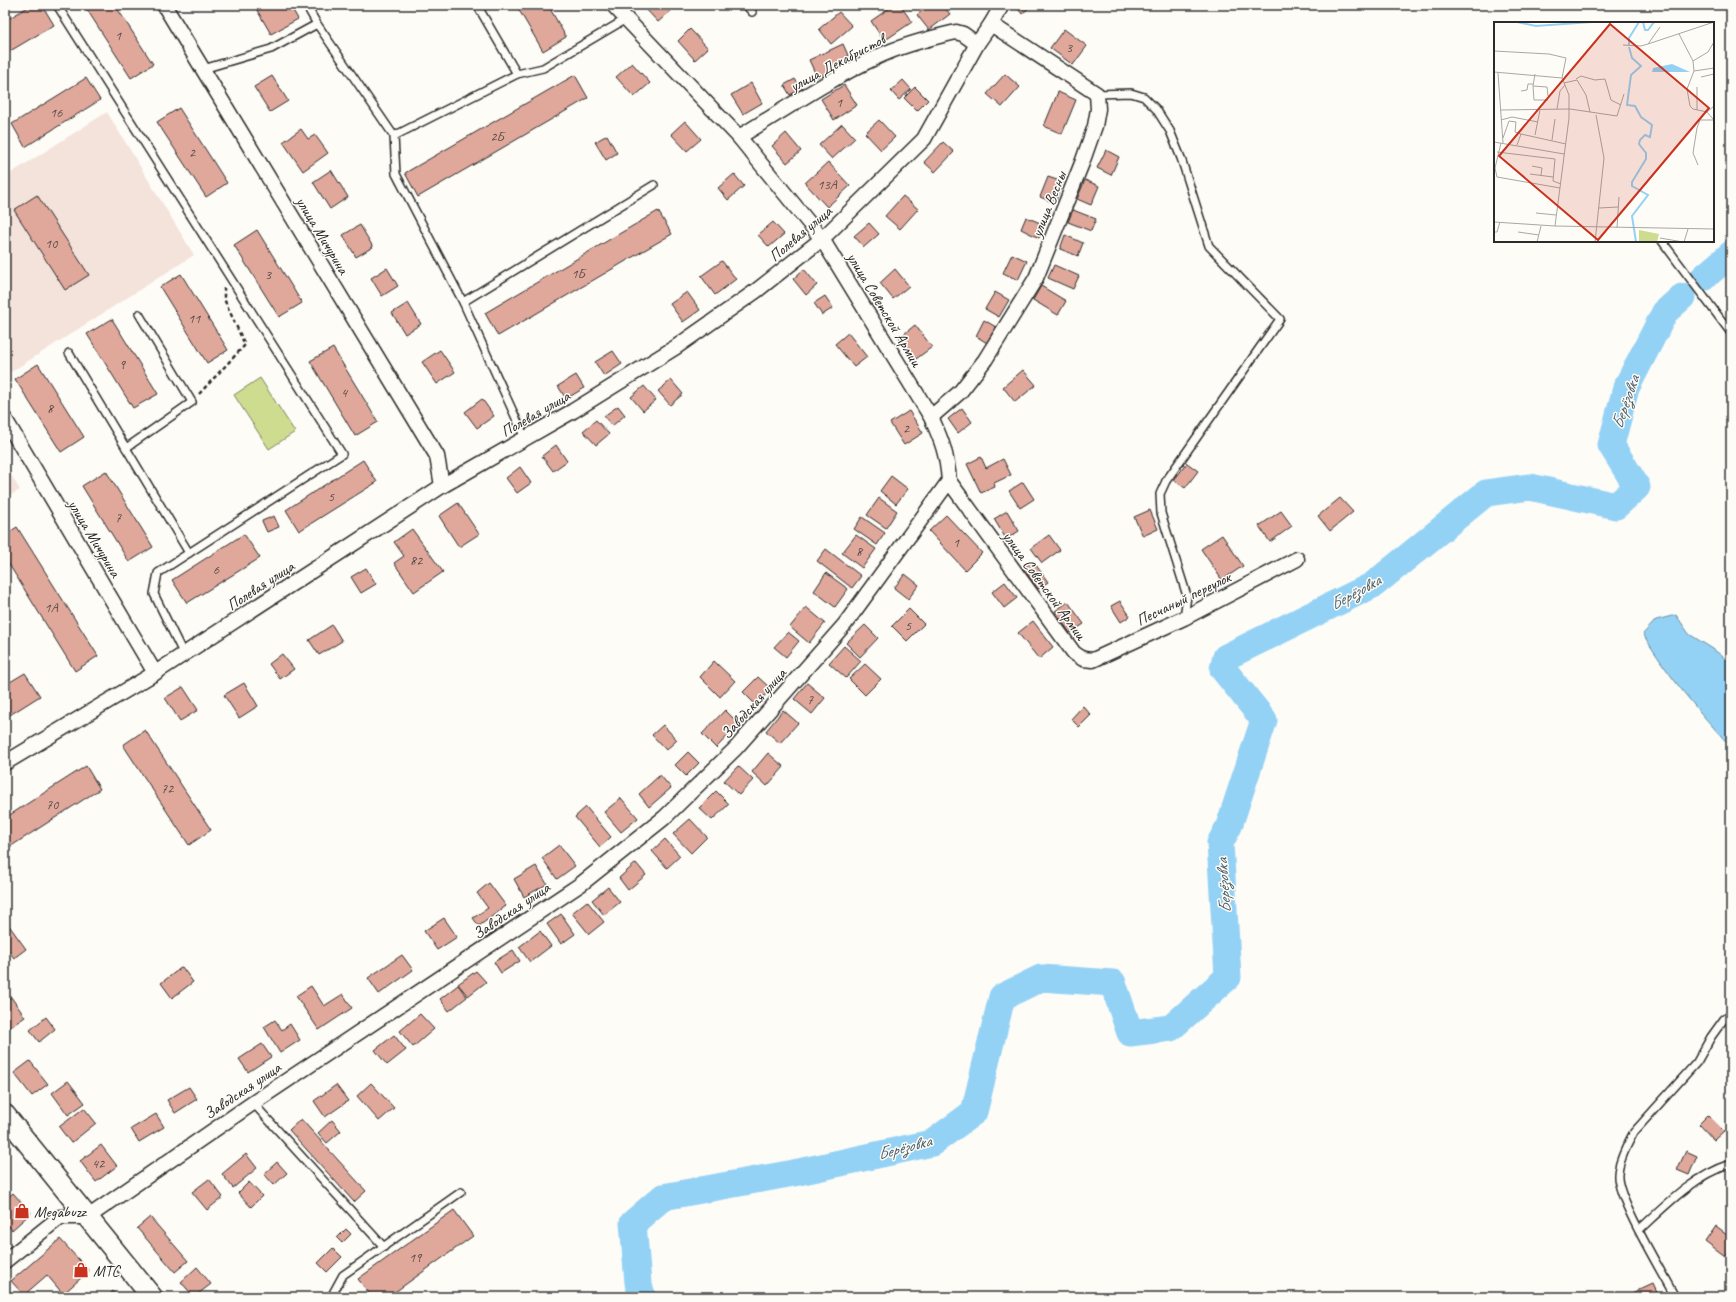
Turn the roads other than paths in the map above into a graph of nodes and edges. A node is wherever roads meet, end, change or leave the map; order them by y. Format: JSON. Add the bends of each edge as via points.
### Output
{"nodes":[{"id":1,"x":57,"y":5,"type":"edge"},
{"id":2,"x":164,"y":5,"type":"edge"},
{"id":3,"x":306,"y":5,"type":"edge"},
{"id":4,"x":478,"y":5,"type":"edge"},
{"id":5,"x":613,"y":5,"type":"edge"},
{"id":6,"x":746,"y":5,"type":"edge"},
{"id":7,"x":1002,"y":5,"type":"edge"},
{"id":8,"x":752,"y":12,"type":"dead end"},
{"id":9,"x":626,"y":19,"type":"junction"},
{"id":10,"x":317,"y":24,"type":"junction"},
{"id":11,"x":991,"y":24,"type":"junction"},
{"id":12,"x":977,"y":44,"type":"junction"},
{"id":13,"x":203,"y":69,"type":"junction"},
{"id":14,"x":517,"y":74,"type":"junction"},
{"id":15,"x":1097,"y":94,"type":"junction"},
{"id":16,"x":394,"y":136,"type":"junction"},
{"id":17,"x":739,"y":137,"type":"junction"},
{"id":18,"x":654,"y":185,"type":"dead end"},
{"id":19,"x":822,"y":239,"type":"junction"},
{"id":20,"x":1663,"y":242,"type":"edge"},
{"id":21,"x":463,"y":302,"type":"junction"},
{"id":22,"x":139,"y":314,"type":"dead end"},
{"id":23,"x":1731,"y":333,"type":"edge"},
{"id":24,"x":69,"y":353,"type":"dead end"},
{"id":25,"x":931,"y":417,"type":"junction"},
{"id":26,"x":5,"y":420,"type":"edge"},
{"id":27,"x":525,"y":438,"type":"junction"},
{"id":28,"x":126,"y":448,"type":"junction"},
{"id":29,"x":950,"y":481,"type":"junction"},
{"id":30,"x":442,"y":486,"type":"junction"},
{"id":31,"x":189,"y":553,"type":"junction"},
{"id":32,"x":1296,"y":559,"type":"dead end"},
{"id":33,"x":1184,"y":618,"type":"junction"},
{"id":34,"x":184,"y":654,"type":"junction"},
{"id":35,"x":1083,"y":659,"type":"joint"},
{"id":36,"x":155,"y":673,"type":"junction"},
{"id":37,"x":5,"y":763,"type":"edge"},
{"id":38,"x":1731,"y":1013,"type":"edge"},
{"id":39,"x":253,"y":1103,"type":"junction"},
{"id":40,"x":5,"y":1115,"type":"edge"},
{"id":41,"x":1731,"y":1164,"type":"edge"},
{"id":42,"x":461,"y":1192,"type":"dead end"},
{"id":43,"x":88,"y":1217,"type":"junction"},
{"id":44,"x":1639,"y":1230,"type":"junction"},
{"id":45,"x":384,"y":1247,"type":"junction"},
{"id":46,"x":5,"y":1261,"type":"edge"},
{"id":47,"x":152,"y":1297,"type":"edge"},
{"id":48,"x":331,"y":1297,"type":"edge"},
{"id":49,"x":1675,"y":1297,"type":"edge"}],
"edges":[{"from":1,"to":31,"type":"lane","via":[[342,454]]},
{"from":2,"to":13,"type":"street","name":"улица Мичурина"},
{"from":3,"to":10,"type":"lane"},
{"from":4,"to":14,"type":"lane"},
{"from":5,"to":9,"type":"street","name":"улица Советской Армии"},
{"from":6,"to":8,"type":"lane"},
{"from":7,"to":11,"type":"street","name":"Полевая улица"},
{"from":9,"to":14,"type":"lane","via":[[543,68]]},
{"from":9,"to":17,"type":"street","name":"улица Советской Армии"},
{"from":10,"to":13,"type":"lane","via":[[270,48]]},
{"from":10,"to":16,"type":"lane"},
{"from":11,"to":12,"type":"street","name":"Полевая улица"},
{"from":11,"to":15,"type":"street"},
{"from":12,"to":17,"type":"street","name":"улица Декабристов","via":[[956,32],[877,56]]},
{"from":12,"to":19,"type":"street","name":"Полевая улица","via":[[924,139]]},
{"from":13,"to":30,"type":"street","name":"улица Мичурина","via":[[437,456]]},
{"from":14,"to":16,"type":"lane"},
{"from":15,"to":25,"type":"street","name":"улица Весны","via":[[1098,109],[1090,141],[1036,278],[981,366],[960,392]]},
{"from":15,"to":33,"type":"lane","via":[[1131,93],[1144,98],[1156,109],[1170,131],[1181,158],[1209,246],[1280,319],[1166,481],[1160,494],[1160,513],[1187,596]]},
{"from":16,"to":21,"type":"lane","via":[[396,174]]},
{"from":17,"to":19,"type":"street","name":"улица Советской Армии"},
{"from":18,"to":21,"type":"lane"},
{"from":19,"to":25,"type":"street","name":"улица Советской Армии"},
{"from":19,"to":27,"type":"street","name":"Полевая улица","via":[[756,291],[676,347]]},
{"from":20,"to":23,"type":"lane"},
{"from":21,"to":27,"type":"lane"},
{"from":22,"to":28,"type":"lane","via":[[192,402]]},
{"from":24,"to":28,"type":"lane"},
{"from":25,"to":29,"type":"street","name":"улица Советской Армии","via":[[943,443]]},
{"from":26,"to":36,"type":"street","name":"улица Мичурина"},
{"from":27,"to":30,"type":"street","name":"Полевая улица"},
{"from":28,"to":31,"type":"lane"},
{"from":29,"to":35,"type":"street","name":"улица Советской Армии","via":[[1066,644]]},
{"from":29,"to":39,"type":"street","name":"Заводская улица","via":[[845,624],[736,748],[664,818],[581,884]]},
{"from":30,"to":34,"type":"street","name":"Полевая улица"},
{"from":31,"to":34,"type":"lane","via":[[158,573],[154,594]]},
{"from":32,"to":33,"type":"street","name":"Песчаный переулок"},
{"from":33,"to":35,"type":"street","name":"Песчаный переулок","via":[[1093,660]]},
{"from":34,"to":36,"type":"street","name":"Полевая улица"},
{"from":36,"to":37,"type":"street","name":"Полевая улица"},
{"from":38,"to":44,"type":"lane","via":[[1711,1037],[1697,1062],[1634,1132],[1627,1144],[1617,1174],[1619,1187]]},
{"from":39,"to":43,"type":"street","name":"Заводская улица"},
{"from":39,"to":45,"type":"lane"},
{"from":40,"to":43,"type":"main road"},
{"from":41,"to":44,"type":"lane","via":[[1719,1168],[1680,1192]]},
{"from":42,"to":45,"type":"lane"},
{"from":43,"to":46,"type":"street","via":[[60,1217]]},
{"from":43,"to":47,"type":"main road"},
{"from":44,"to":49,"type":"lane"},
{"from":45,"to":48,"type":"lane","via":[[343,1275]]}]}
